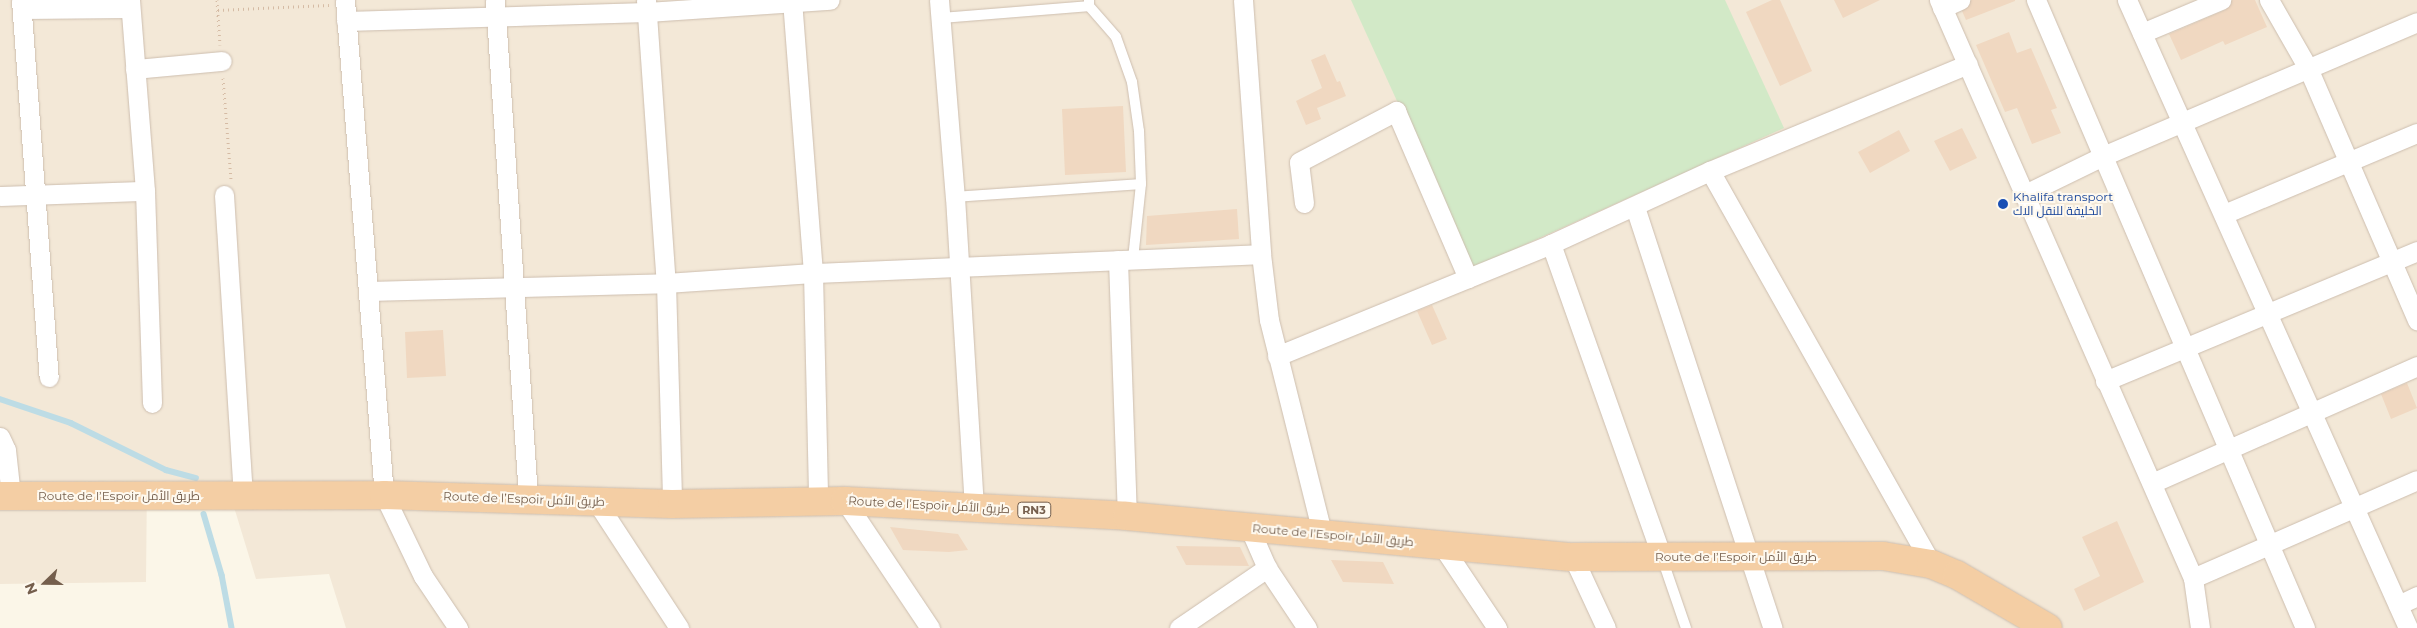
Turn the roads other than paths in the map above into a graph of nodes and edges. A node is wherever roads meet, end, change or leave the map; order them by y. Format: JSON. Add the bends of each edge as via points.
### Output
{"nodes":[{"id":1,"x":830,"y":0,"type":"edge"},
{"id":2,"x":1243,"y":0,"type":"edge"},
{"id":3,"x":1960,"y":0,"type":"edge"},
{"id":4,"x":2036,"y":0,"type":"edge"},
{"id":5,"x":2127,"y":0,"type":"edge"},
{"id":6,"x":2221,"y":0,"type":"edge"},
{"id":7,"x":2269,"y":0,"type":"edge"},
{"id":8,"x":792,"y":1,"type":"edge"},
{"id":9,"x":1089,"y":3,"type":"edge"},
{"id":10,"x":22,"y":4,"type":"edge"},
{"id":11,"x":130,"y":4,"type":"edge"},
{"id":12,"x":1940,"y":4,"type":"edge"},
{"id":13,"x":647,"y":6,"type":"edge"},
{"id":14,"x":496,"y":7,"type":"edge"},
{"id":15,"x":345,"y":8,"type":"edge"},
{"id":16,"x":940,"y":9,"type":"edge"},
{"id":17,"x":2417,"y":22,"type":"edge"},
{"id":18,"x":2142,"y":33,"type":"junction"},
{"id":19,"x":222,"y":61,"type":"road end"},
{"id":20,"x":1968,"y":64,"type":"junction"},
{"id":21,"x":2308,"y":68,"type":"junction"},
{"id":22,"x":135,"y":69,"type":"junction"},
{"id":23,"x":2181,"y":123,"type":"junction"},
{"id":24,"x":2417,"y":133,"type":"edge"},
{"id":25,"x":2103,"y":156,"type":"junction"},
{"id":26,"x":2349,"y":163,"type":"junction"},
{"id":27,"x":1710,"y":171,"type":"junction"},
{"id":28,"x":1141,"y":184,"type":"junction"},
{"id":29,"x":145,"y":191,"type":"junction"},
{"id":30,"x":37,"y":195,"type":"junction"},
{"id":31,"x":224,"y":195,"type":"road end"},
{"id":32,"x":2023,"y":195,"type":"junction"},
{"id":33,"x":0,"y":196,"type":"edge"},
{"id":34,"x":955,"y":197,"type":"junction"},
{"id":35,"x":1304,"y":203,"type":"dead end"},
{"id":36,"x":1635,"y":207,"type":"junction"},
{"id":37,"x":2224,"y":214,"type":"junction"},
{"id":38,"x":1551,"y":244,"type":"junction"},
{"id":39,"x":2417,"y":251,"type":"edge"},
{"id":40,"x":1261,"y":254,"type":"junction"},
{"id":41,"x":1125,"y":260,"type":"junction"},
{"id":42,"x":2392,"y":262,"type":"junction"},
{"id":43,"x":958,"y":266,"type":"junction"},
{"id":44,"x":813,"y":273,"type":"junction"},
{"id":45,"x":1468,"y":278,"type":"junction"},
{"id":46,"x":666,"y":283,"type":"junction"},
{"id":47,"x":516,"y":285,"type":"junction"},
{"id":48,"x":368,"y":291,"type":"junction"},
{"id":49,"x":2267,"y":314,"type":"junction"},
{"id":50,"x":2417,"y":320,"type":"edge"},
{"id":51,"x":2186,"y":349,"type":"junction"},
{"id":52,"x":1277,"y":356,"type":"junction"},
{"id":53,"x":2417,"y":366,"type":"edge"},
{"id":54,"x":49,"y":377,"type":"dead end"},
{"id":55,"x":2105,"y":381,"type":"junction"},
{"id":56,"x":152,"y":403,"type":"dead end"},
{"id":57,"x":2313,"y":411,"type":"junction"},
{"id":58,"x":0,"y":437,"type":"edge"},
{"id":59,"x":2228,"y":448,"type":"junction"},
{"id":60,"x":2417,"y":480,"type":"edge"},
{"id":61,"x":2152,"y":483,"type":"junction"},
{"id":62,"x":384,"y":495,"type":"junction"},
{"id":63,"x":5,"y":496,"type":"edge"},
{"id":64,"x":243,"y":496,"type":"junction"},
{"id":65,"x":528,"y":498,"type":"junction"},
{"id":66,"x":596,"y":501,"type":"junction"},
{"id":67,"x":818,"y":501,"type":"junction"},
{"id":68,"x":845,"y":501,"type":"junction"},
{"id":69,"x":672,"y":504,"type":"junction"},
{"id":70,"x":974,"y":506,"type":"junction"},
{"id":71,"x":2355,"y":507,"type":"junction"},
{"id":72,"x":1126,"y":516,"type":"junction"},
{"id":73,"x":1249,"y":527,"type":"junction"},
{"id":74,"x":1323,"y":536,"type":"junction"},
{"id":75,"x":1441,"y":544,"type":"junction"},
{"id":76,"x":2269,"y":544,"type":"junction"},
{"id":77,"x":1573,"y":557,"type":"junction"},
{"id":78,"x":1662,"y":558,"type":"junction"},
{"id":79,"x":1751,"y":558,"type":"junction"},
{"id":80,"x":1932,"y":564,"type":"junction"},
{"id":81,"x":1267,"y":568,"type":"junction"},
{"id":82,"x":2193,"y":578,"type":"junction"},
{"id":83,"x":2417,"y":596,"type":"edge"},
{"id":84,"x":2398,"y":605,"type":"junction"},
{"id":85,"x":458,"y":628,"type":"edge"},
{"id":86,"x":679,"y":628,"type":"edge"},
{"id":87,"x":930,"y":628,"type":"edge"},
{"id":88,"x":1179,"y":628,"type":"edge"},
{"id":89,"x":1307,"y":628,"type":"edge"},
{"id":90,"x":1497,"y":628,"type":"edge"},
{"id":91,"x":1606,"y":628,"type":"edge"},
{"id":92,"x":1686,"y":628,"type":"edge"},
{"id":93,"x":1774,"y":628,"type":"edge"},
{"id":94,"x":2048,"y":628,"type":"edge"},
{"id":95,"x":2200,"y":628,"type":"edge"},
{"id":96,"x":2305,"y":628,"type":"edge"},
{"id":97,"x":2408,"y":628,"type":"edge"}],
"edges":[{"from":1,"to":8,"type":"street"},
{"from":2,"to":40,"type":"street"},
{"from":3,"to":12,"type":"street"},
{"from":4,"to":25,"type":"street"},
{"from":5,"to":18,"type":"street"},
{"from":6,"to":18,"type":"street"},
{"from":7,"to":21,"type":"street"},
{"from":8,"to":13,"type":"street"},
{"from":8,"to":44,"type":"street"},
{"from":9,"to":16,"type":"lane"},
{"from":9,"to":28,"type":"lane","via":[[1116,37],[1126,59],[1139,130]]},
{"from":10,"to":11,"type":"street"},
{"from":10,"to":30,"type":"street"},
{"from":11,"to":22,"type":"street"},
{"from":12,"to":20,"type":"street"},
{"from":13,"to":14,"type":"street"},
{"from":13,"to":46,"type":"street"},
{"from":14,"to":15,"type":"street"},
{"from":14,"to":47,"type":"street"},
{"from":15,"to":48,"type":"street"},
{"from":16,"to":34,"type":"street"},
{"from":17,"to":21,"type":"street"},
{"from":18,"to":23,"type":"street"},
{"from":19,"to":22,"type":"street"},
{"from":20,"to":27,"type":"street"},
{"from":20,"to":32,"type":"street"},
{"from":21,"to":23,"type":"street"},
{"from":21,"to":26,"type":"street"},
{"from":22,"to":29,"type":"street"},
{"from":23,"to":25,"type":"street"},
{"from":23,"to":37,"type":"street"},
{"from":24,"to":26,"type":"street"},
{"from":25,"to":32,"type":"street"},
{"from":25,"to":51,"type":"street"},
{"from":26,"to":37,"type":"street"},
{"from":26,"to":42,"type":"street"},
{"from":27,"to":36,"type":"street"},
{"from":27,"to":80,"type":"street"},
{"from":28,"to":34,"type":"lane"},
{"from":28,"to":41,"type":"lane"},
{"from":29,"to":30,"type":"street"},
{"from":29,"to":56,"type":"street"},
{"from":30,"to":33,"type":"street"},
{"from":30,"to":54,"type":"street"},
{"from":31,"to":64,"type":"street"},
{"from":32,"to":55,"type":"street"},
{"from":34,"to":43,"type":"street"},
{"from":35,"to":45,"type":"street","via":[[1299,162],[1396,111]]},
{"from":36,"to":38,"type":"street"},
{"from":36,"to":79,"type":"street"},
{"from":37,"to":49,"type":"street"},
{"from":38,"to":45,"type":"street"},
{"from":38,"to":78,"type":"street"},
{"from":39,"to":42,"type":"street"},
{"from":40,"to":41,"type":"street"},
{"from":40,"to":52,"type":"street"},
{"from":41,"to":43,"type":"street"},
{"from":41,"to":72,"type":"street"},
{"from":42,"to":49,"type":"street"},
{"from":42,"to":50,"type":"street"},
{"from":43,"to":44,"type":"street"},
{"from":43,"to":70,"type":"street"},
{"from":44,"to":46,"type":"street"},
{"from":44,"to":67,"type":"street"},
{"from":45,"to":52,"type":"street"},
{"from":46,"to":47,"type":"street"},
{"from":46,"to":69,"type":"street"},
{"from":47,"to":48,"type":"street"},
{"from":47,"to":65,"type":"street"},
{"from":48,"to":62,"type":"street"},
{"from":49,"to":51,"type":"street"},
{"from":49,"to":57,"type":"street"},
{"from":51,"to":55,"type":"street"},
{"from":51,"to":59,"type":"street"},
{"from":52,"to":74,"type":"street"},
{"from":53,"to":57,"type":"street"},
{"from":55,"to":61,"type":"street"},
{"from":57,"to":59,"type":"street"},
{"from":57,"to":71,"type":"street"},
{"from":58,"to":63,"type":"street","via":[[6,450]]},
{"from":59,"to":61,"type":"street"},
{"from":59,"to":76,"type":"street"},
{"from":60,"to":71,"type":"street"},
{"from":61,"to":82,"type":"street"},
{"from":62,"to":64,"type":"highway","name":"Route de l’Espoir طريق الأمل","number":"RN3"},
{"from":62,"to":65,"type":"highway","name":"Route de l’Espoir طريق الأمل","number":"RN3"},
{"from":62,"to":85,"type":"street","via":[[423,576]]},
{"from":63,"to":64,"type":"highway","name":"Route de l’Espoir طريق الأمل","number":"RN3"},
{"from":65,"to":66,"type":"highway","name":"Route de l’Espoir طريق الأمل","number":"RN3"},
{"from":66,"to":69,"type":"highway","name":"Route de l’Espoir طريق الأمل","number":"RN3"},
{"from":66,"to":86,"type":"street"},
{"from":67,"to":68,"type":"highway","name":"Route de l’Espoir طريق الأمل","number":"RN3"},
{"from":67,"to":69,"type":"highway","name":"Route de l’Espoir طريق الأمل","number":"RN3"},
{"from":68,"to":70,"type":"highway","name":"Route de l’Espoir طريق الأمل","number":"RN3"},
{"from":68,"to":87,"type":"street"},
{"from":70,"to":72,"type":"highway","name":"Route de l’Espoir طريق الأمل","number":"RN3"},
{"from":71,"to":76,"type":"street"},
{"from":71,"to":84,"type":"street"},
{"from":72,"to":73,"type":"highway","name":"Route de l’Espoir طريق الأمل","number":"RN3"},
{"from":73,"to":74,"type":"highway","name":"Route de l’Espoir طريق الأمل","number":"RN3"},
{"from":73,"to":81,"type":"street"},
{"from":74,"to":75,"type":"highway","name":"Route de l’Espoir طريق الأمل","number":"RN3"},
{"from":75,"to":77,"type":"highway","name":"Route de l’Espoir طريق الأمل","number":"RN3"},
{"from":75,"to":90,"type":"street"},
{"from":76,"to":82,"type":"street"},
{"from":76,"to":96,"type":"street"},
{"from":77,"to":78,"type":"highway","name":"Route de l’Espoir طريق الأمل","number":"RN3"},
{"from":77,"to":91,"type":"street"},
{"from":78,"to":79,"type":"highway","name":"Route de l’Espoir طريق الأمل","number":"RN3"},
{"from":78,"to":92,"type":"lane"},
{"from":79,"to":80,"type":"highway","name":"Route de l’Espoir طريق الأمل","number":"RN3","via":[[1883,556]]},
{"from":79,"to":93,"type":"street"},
{"from":80,"to":94,"type":"highway","name":"Route de l’Espoir طريق الأمل","number":"RN3"},
{"from":81,"to":88,"type":"street"},
{"from":81,"to":89,"type":"street"},
{"from":82,"to":95,"type":"street"},
{"from":83,"to":84,"type":"street"},
{"from":84,"to":97,"type":"street"}]}
